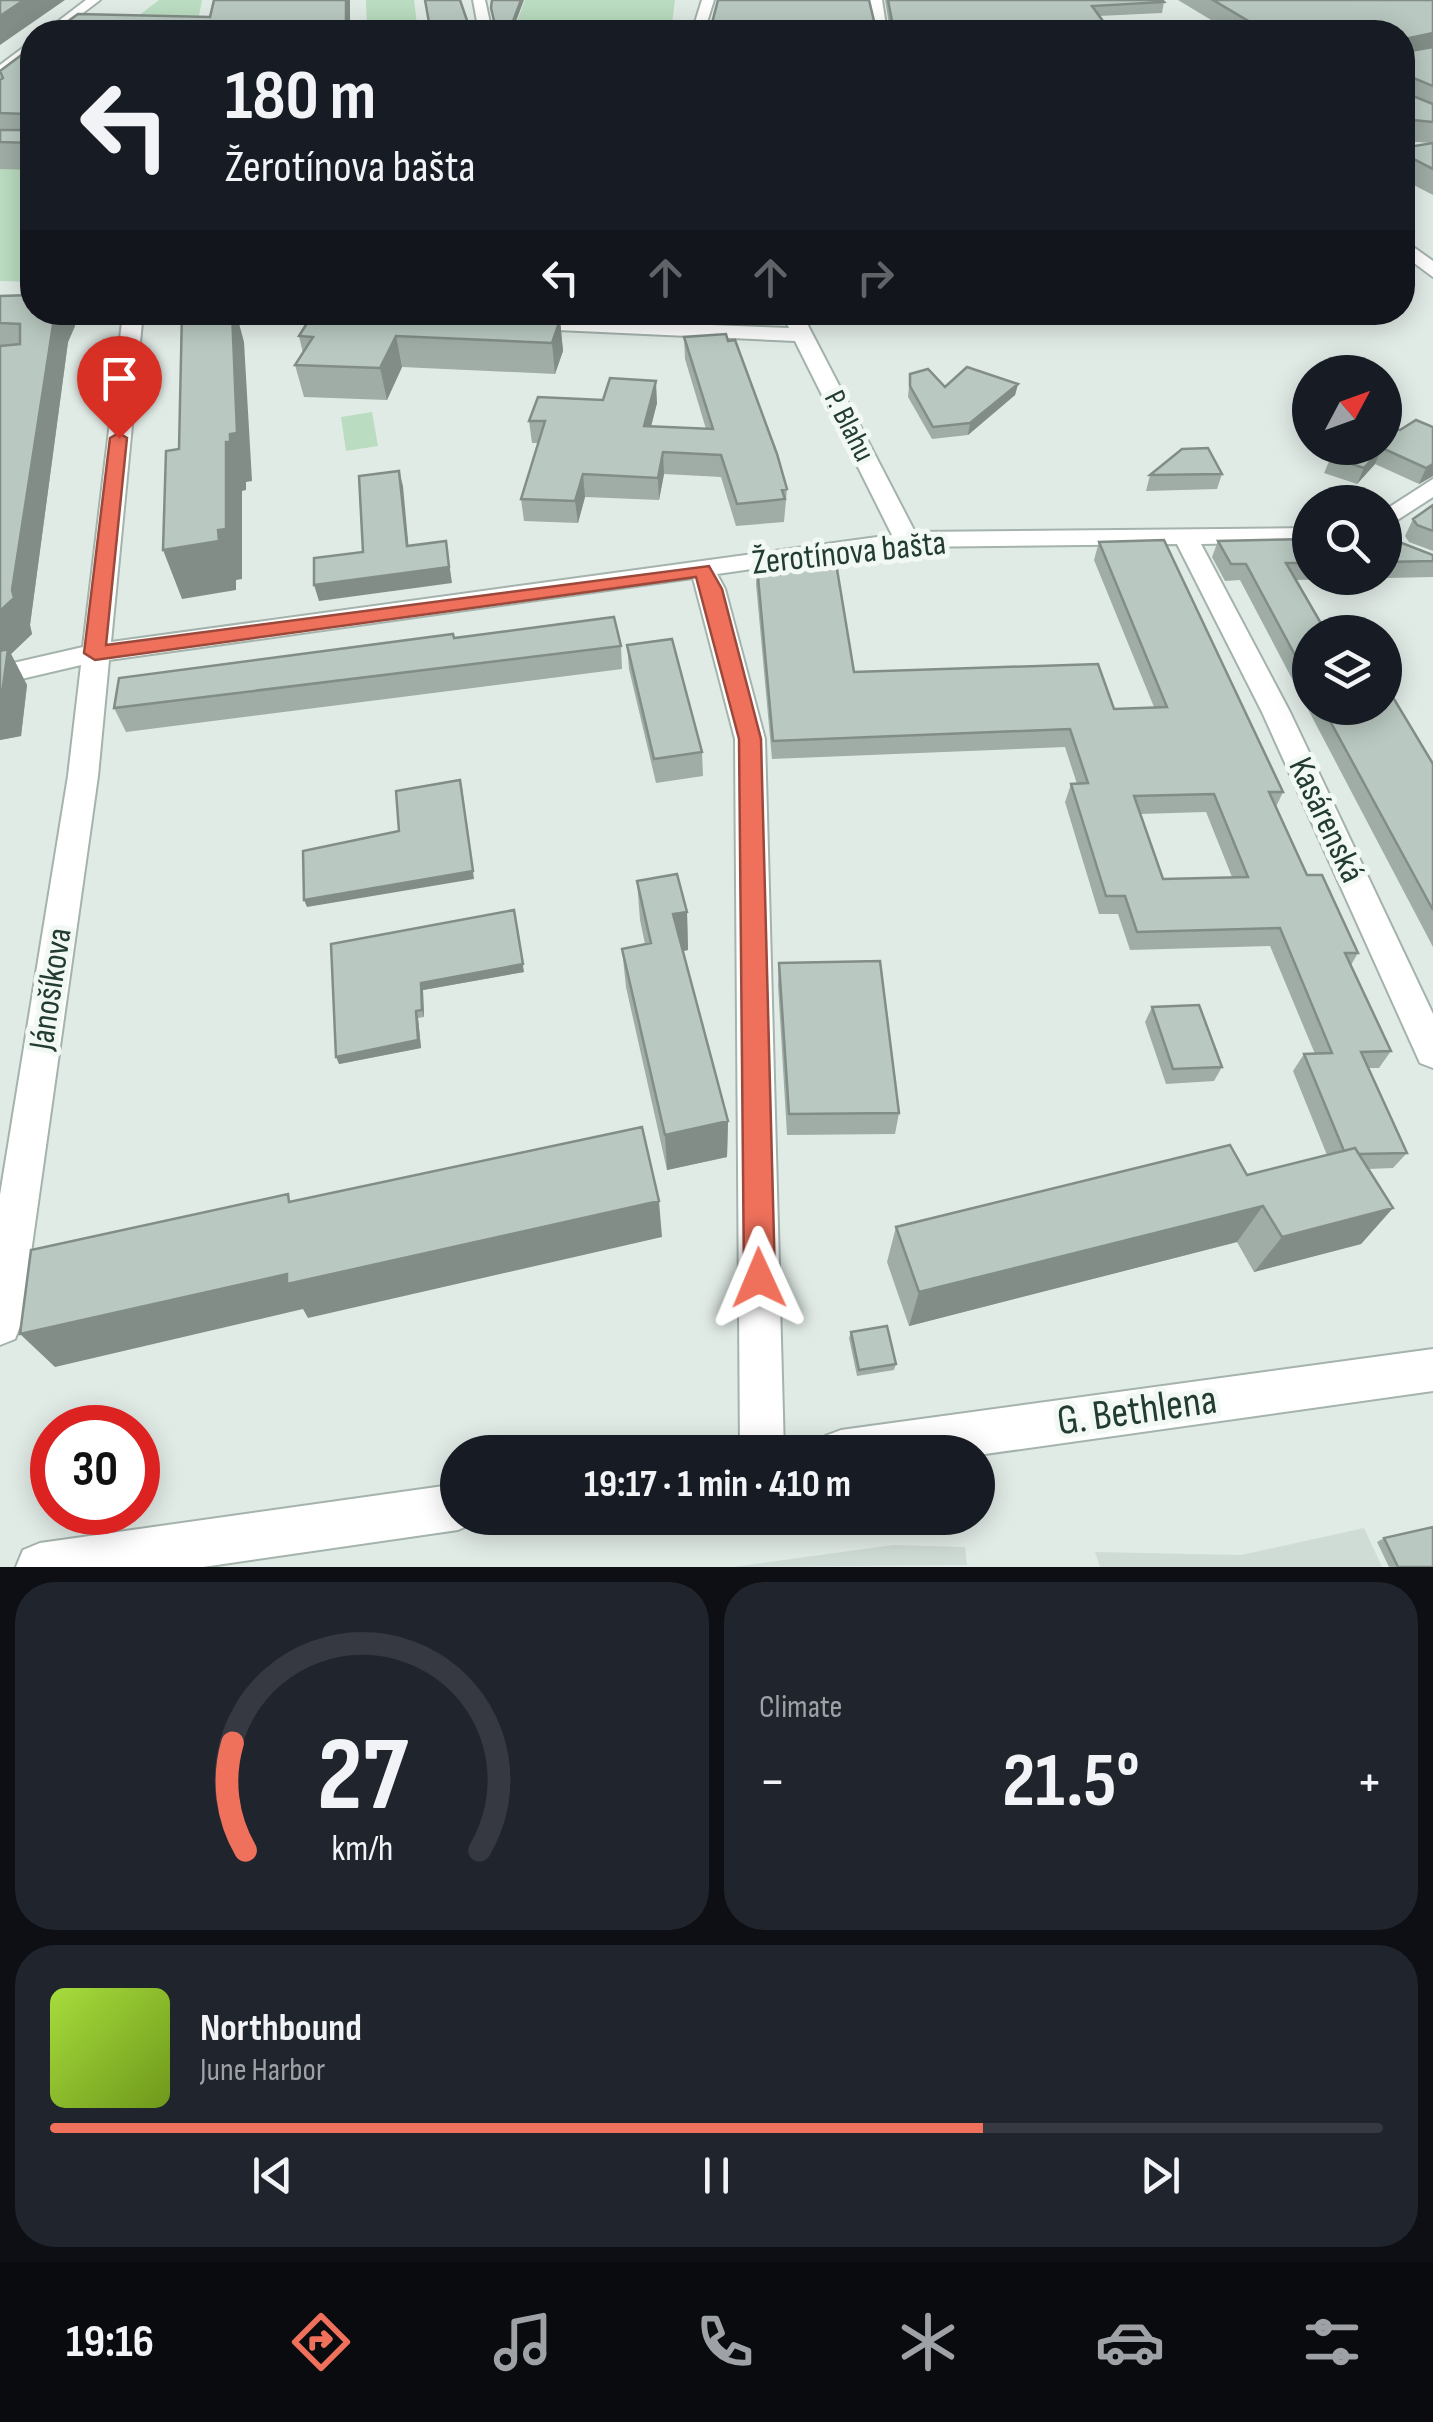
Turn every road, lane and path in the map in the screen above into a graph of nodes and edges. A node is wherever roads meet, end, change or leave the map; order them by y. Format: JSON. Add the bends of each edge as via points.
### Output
{"nodes":[{"id":1,"x":94,"y":0,"type":"edge"},
{"id":2,"x":66,"y":20,"type":"edge"},
{"id":3,"x":1424,"y":241,"type":"dead end"},
{"id":4,"x":1415,"y":242,"type":"edge"},
{"id":5,"x":132,"y":325,"type":"edge"},
{"id":6,"x":550,"y":325,"type":"edge"},
{"id":7,"x":798,"y":325,"type":"edge"},
{"id":8,"x":803,"y":335,"type":"junction"},
{"id":9,"x":1433,"y":486,"type":"edge"},
{"id":10,"x":1402,"y":509,"type":"edge"},
{"id":11,"x":1292,"y":535,"type":"edge"},
{"id":12,"x":1186,"y":538,"type":"junction"},
{"id":13,"x":907,"y":540,"type":"junction"},
{"id":14,"x":702,"y":570,"type":"junction"},
{"id":15,"x":95,"y":653,"type":"junction"},
{"id":16,"x":0,"y":675,"type":"edge"},
{"id":17,"x":1433,"y":1052,"type":"edge"},
{"id":18,"x":0,"y":1324,"type":"edge"},
{"id":19,"x":1433,"y":1370,"type":"edge"},
{"id":20,"x":762,"y":1435,"type":"edge"},
{"id":21,"x":964,"y":1435,"type":"edge"},
{"id":22,"x":440,"y":1510,"type":"edge"},
{"id":23,"x":40,"y":1567,"type":"edge"}],
"edges":[{"from":1,"to":2,"type":"street"},
{"from":3,"to":4,"type":"street"},
{"from":5,"to":15,"type":"street","name":"Jánošíkova"},
{"from":6,"to":8,"type":"street"},
{"from":7,"to":8,"type":"street","name":"P. Blahu"},
{"from":8,"to":13,"type":"street","name":"P. Blahu"},
{"from":9,"to":10,"type":"street"},
{"from":11,"to":12,"type":"street","name":"Žerotínova bašta"},
{"from":12,"to":13,"type":"street","name":"Žerotínova bašta"},
{"from":12,"to":17,"type":"street","name":"Kasárenská","via":[[1276,712]]},
{"from":13,"to":14,"type":"street","name":"Žerotínova bašta"},
{"from":14,"to":15,"type":"street","name":"Žerotínova bašta"},
{"from":14,"to":20,"type":"street","via":[[750,739]]},
{"from":15,"to":16,"type":"street","name":"Žerotínova bašta"},
{"from":15,"to":18,"type":"street","name":"Jánošíkova","via":[[83,776]]},
{"from":19,"to":21,"type":"street","name":"G. Bethlena"},
{"from":22,"to":23,"type":"street"}]}
